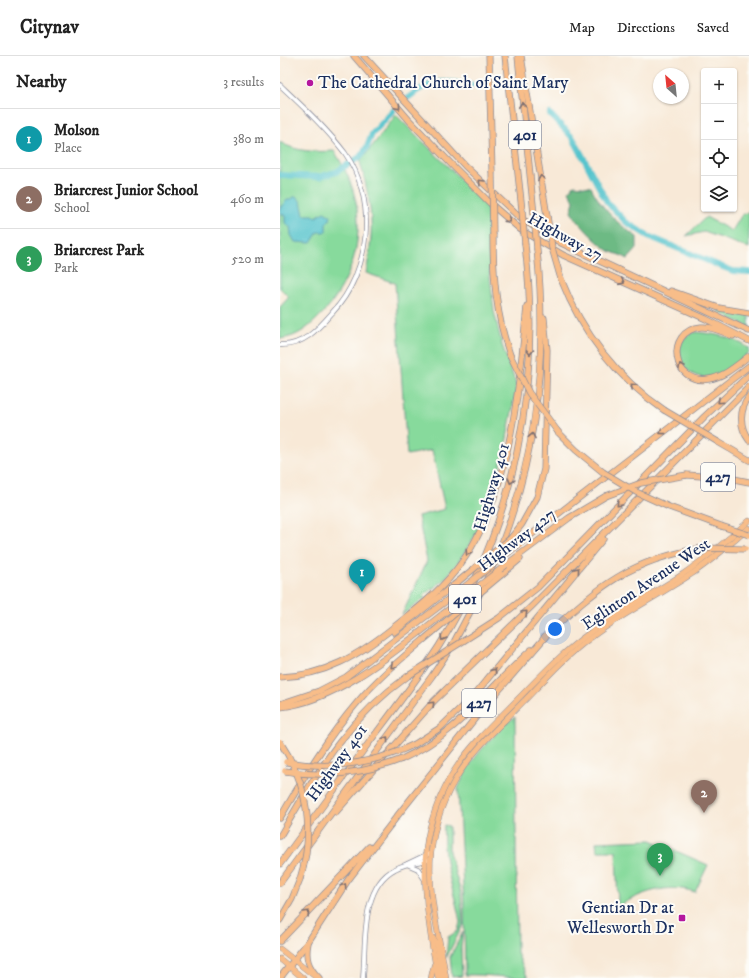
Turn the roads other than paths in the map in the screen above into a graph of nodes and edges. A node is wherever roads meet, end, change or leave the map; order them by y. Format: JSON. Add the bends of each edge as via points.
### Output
{"nodes":[{"id":1,"x":354,"y":56,"type":"edge"},
{"id":2,"x":364,"y":56,"type":"edge"},
{"id":3,"x":489,"y":56,"type":"edge"},
{"id":4,"x":505,"y":56,"type":"edge"},
{"id":5,"x":519,"y":56,"type":"edge"},
{"id":6,"x":280,"y":85,"type":"edge"},
{"id":7,"x":632,"y":276,"type":"junction"},
{"id":8,"x":530,"y":285,"type":"junction"},
{"id":9,"x":541,"y":300,"type":"junction"},
{"id":10,"x":749,"y":313,"type":"edge"},
{"id":11,"x":749,"y":331,"type":"edge"},
{"id":12,"x":749,"y":342,"type":"edge"},
{"id":13,"x":280,"y":345,"type":"edge"},
{"id":14,"x":749,"y":356,"type":"edge"},
{"id":15,"x":749,"y":366,"type":"edge"},
{"id":16,"x":749,"y":375,"type":"edge"},
{"id":17,"x":749,"y":387,"type":"edge"},
{"id":18,"x":749,"y":397,"type":"edge"},
{"id":19,"x":749,"y":440,"type":"edge"},
{"id":20,"x":749,"y":460,"type":"edge"},
{"id":21,"x":749,"y":482,"type":"edge"},
{"id":22,"x":631,"y":506,"type":"junction"},
{"id":23,"x":749,"y":521,"type":"edge"},
{"id":24,"x":749,"y":528,"type":"edge"},
{"id":25,"x":749,"y":535,"type":"edge"},
{"id":26,"x":546,"y":536,"type":"junction"},
{"id":27,"x":747,"y":549,"type":"edge"},
{"id":28,"x":547,"y":635,"type":"junction"},
{"id":29,"x":280,"y":677,"type":"edge"},
{"id":30,"x":280,"y":680,"type":"edge"},
{"id":31,"x":280,"y":704,"type":"edge"},
{"id":32,"x":280,"y":707,"type":"edge"},
{"id":33,"x":280,"y":742,"type":"edge"},
{"id":34,"x":283,"y":762,"type":"edge"},
{"id":35,"x":283,"y":770,"type":"edge"},
{"id":36,"x":398,"y":815,"type":"junction"},
{"id":37,"x":280,"y":818,"type":"edge"},
{"id":38,"x":280,"y":836,"type":"edge"},
{"id":39,"x":313,"y":838,"type":"junction"},
{"id":40,"x":428,"y":857,"type":"junction"},
{"id":41,"x":280,"y":864,"type":"edge"},
{"id":42,"x":407,"y":864,"type":"junction"},
{"id":43,"x":280,"y":883,"type":"edge"},
{"id":44,"x":426,"y":884,"type":"junction"},
{"id":45,"x":280,"y":920,"type":"edge"},
{"id":46,"x":280,"y":941,"type":"edge"},
{"id":47,"x":308,"y":942,"type":"junction"},
{"id":48,"x":436,"y":943,"type":"junction"},
{"id":49,"x":282,"y":951,"type":"edge"},
{"id":50,"x":280,"y":959,"type":"edge"},
{"id":51,"x":293,"y":960,"type":"junction"},
{"id":52,"x":435,"y":962,"type":"junction"},
{"id":53,"x":289,"y":966,"type":"junction"},
{"id":54,"x":280,"y":978,"type":"edge"},
{"id":55,"x":303,"y":978,"type":"edge"},
{"id":56,"x":318,"y":978,"type":"edge"},
{"id":57,"x":363,"y":978,"type":"edge"},
{"id":58,"x":431,"y":978,"type":"edge"},
{"id":59,"x":438,"y":978,"type":"edge"},
{"id":60,"x":442,"y":978,"type":"edge"},
{"id":61,"x":446,"y":978,"type":"edge"}],
"edges":[{"from":1,"to":12,"type":"highway","name":"Highway 27","one_way":true,"via":[[409,120],[457,170],[521,230],[564,255],[706,319]]},
{"from":7,"to":2,"type":"highway","name":"Highway 27","one_way":true,"via":[[556,240],[516,214],[465,166]]},
{"from":3,"to":25,"type":"highway","bridge":true,"via":[[495,294],[510,355],[529,393],[558,432],[603,472],[636,492],[669,507]]},
{"from":4,"to":8,"type":"highway","name":"Highway 401","number":"401","bridge":true},
{"from":9,"to":5,"type":"highway","name":"Highway 401","number":"401","one_way":true,"bridge":true},
{"from":20,"to":5,"type":"highway","one_way":true,"bridge":true,"via":[[664,410],[629,383],[601,351],[575,311],[561,279],[552,248]]},
{"from":6,"to":13,"type":"street","via":[[345,153],[354,170],[364,203],[366,225],[362,261],[354,283],[334,311],[310,336],[294,343]]},
{"from":7,"to":10,"type":"highway","via":[[719,308]]},
{"from":7,"to":11,"type":"highway","name":"Highway 27"},
{"from":8,"to":29,"type":"highway","one_way":true,"via":[[518,395],[508,445],[492,503],[470,550],[440,589],[369,646],[346,661],[323,670],[299,676]]},
{"from":8,"to":41,"type":"highway","name":"Highway 401","number":"401","one_way":true,"via":[[530,346],[525,412],[512,474],[485,555],[439,645]]},
{"from":9,"to":30,"type":"highway","bridge":true,"via":[[547,341],[544,469],[537,498],[522,524],[511,538],[454,585],[355,660],[336,670],[316,676]]},
{"from":39,"to":9,"type":"highway","name":"Highway 401","number":"401","one_way":true,"via":[[442,661],[466,622],[487,579],[514,508],[532,436],[541,364]]},
{"from":14,"to":12,"type":"highway","one_way":true,"via":[[723,374],[704,380],[686,374],[676,354],[681,338],[689,331],[701,328],[715,329]]},
{"from":15,"to":31,"type":"highway","one_way":true,"bridge":true,"via":[[346,677],[315,693]]},
{"from":16,"to":38,"type":"highway","one_way":true,"bridge":true,"via":[[704,417],[538,587],[499,618],[408,676],[372,704],[342,736]]},
{"from":17,"to":22,"type":"highway"},
{"from":18,"to":19,"type":"highway","via":[[743,408],[741,420]]},
{"from":21,"to":26,"type":"highway","name":"Highway 427","number":"427","bridge":true,"via":[[687,475],[648,481],[606,496]]},
{"from":34,"to":22,"type":"highway","one_way":true,"bridge":true,"via":[[316,766],[346,765],[381,757],[415,744],[440,728],[475,694]]},
{"from":39,"to":22,"type":"highway","one_way":true,"via":[[434,701]]},
{"from":23,"to":40,"type":"main road","name":"Eglinton Avenue West","via":[[694,567],[576,643],[479,738],[462,757],[445,784],[429,832]]},
{"from":24,"to":40,"type":"main road","name":"Eglinton Avenue West","via":[[696,571],[582,644],[485,738],[465,762],[447,793]]},
{"from":26,"to":32,"type":"highway","name":"Highway 427","number":"427","bridge":true,"via":[[378,664],[348,683],[322,695]]},
{"from":26,"to":37,"type":"highway","one_way":true,"bridge":true,"via":[[390,669],[356,702],[326,742]]},
{"from":27,"to":28,"type":"highway","number":"427","bridge":true,"via":[[703,548],[671,553],[641,565],[615,578],[588,597]]},
{"from":28,"to":35,"type":"highway","number":"427","bridge":true,"via":[[459,723],[429,745],[402,759],[345,774],[318,775]]},
{"from":28,"to":36,"type":"highway","via":[[480,712]]},
{"from":33,"to":45,"type":"highway","bridge":true,"via":[[298,776],[307,808],[308,842],[300,879]]},
{"from":46,"to":36,"type":"highway","one_way":true,"via":[[354,865]]},
{"from":47,"to":36,"type":"highway","one_way":true,"via":[[348,880]]},
{"from":39,"to":43,"type":"highway","number":"401"},
{"from":40,"to":42,"type":"street"},
{"from":40,"to":44,"type":"main road","name":"Eglinton Avenue West"},
{"from":40,"to":48,"type":"main road","name":"Eglinton Avenue West","via":[[437,924]]},
{"from":42,"to":44,"type":"street","via":[[418,869]]},
{"from":42,"to":57,"type":"street","via":[[381,879],[372,893]]},
{"from":44,"to":48,"type":"main road","name":"Eglinton Avenue West","via":[[432,938]]},
{"from":47,"to":51,"type":"highway"},
{"from":47,"to":56,"type":"highway","via":[[308,963]]},
{"from":48,"to":52,"type":"main road","name":"Eglinton Avenue West"},
{"from":48,"to":60,"type":"main road","name":"Eglinton Avenue West"},
{"from":48,"to":61,"type":"main road","name":"Eglinton Avenue West"},
{"from":49,"to":51,"type":"main road"},
{"from":50,"to":53,"type":"main road"},
{"from":51,"to":53,"type":"highway"},
{"from":51,"to":56,"type":"main road"},
{"from":52,"to":58,"type":"main road"},
{"from":52,"to":59,"type":"main road","name":"Eglinton Avenue West"},
{"from":53,"to":54,"type":"highway"},
{"from":53,"to":55,"type":"main road"}]}
